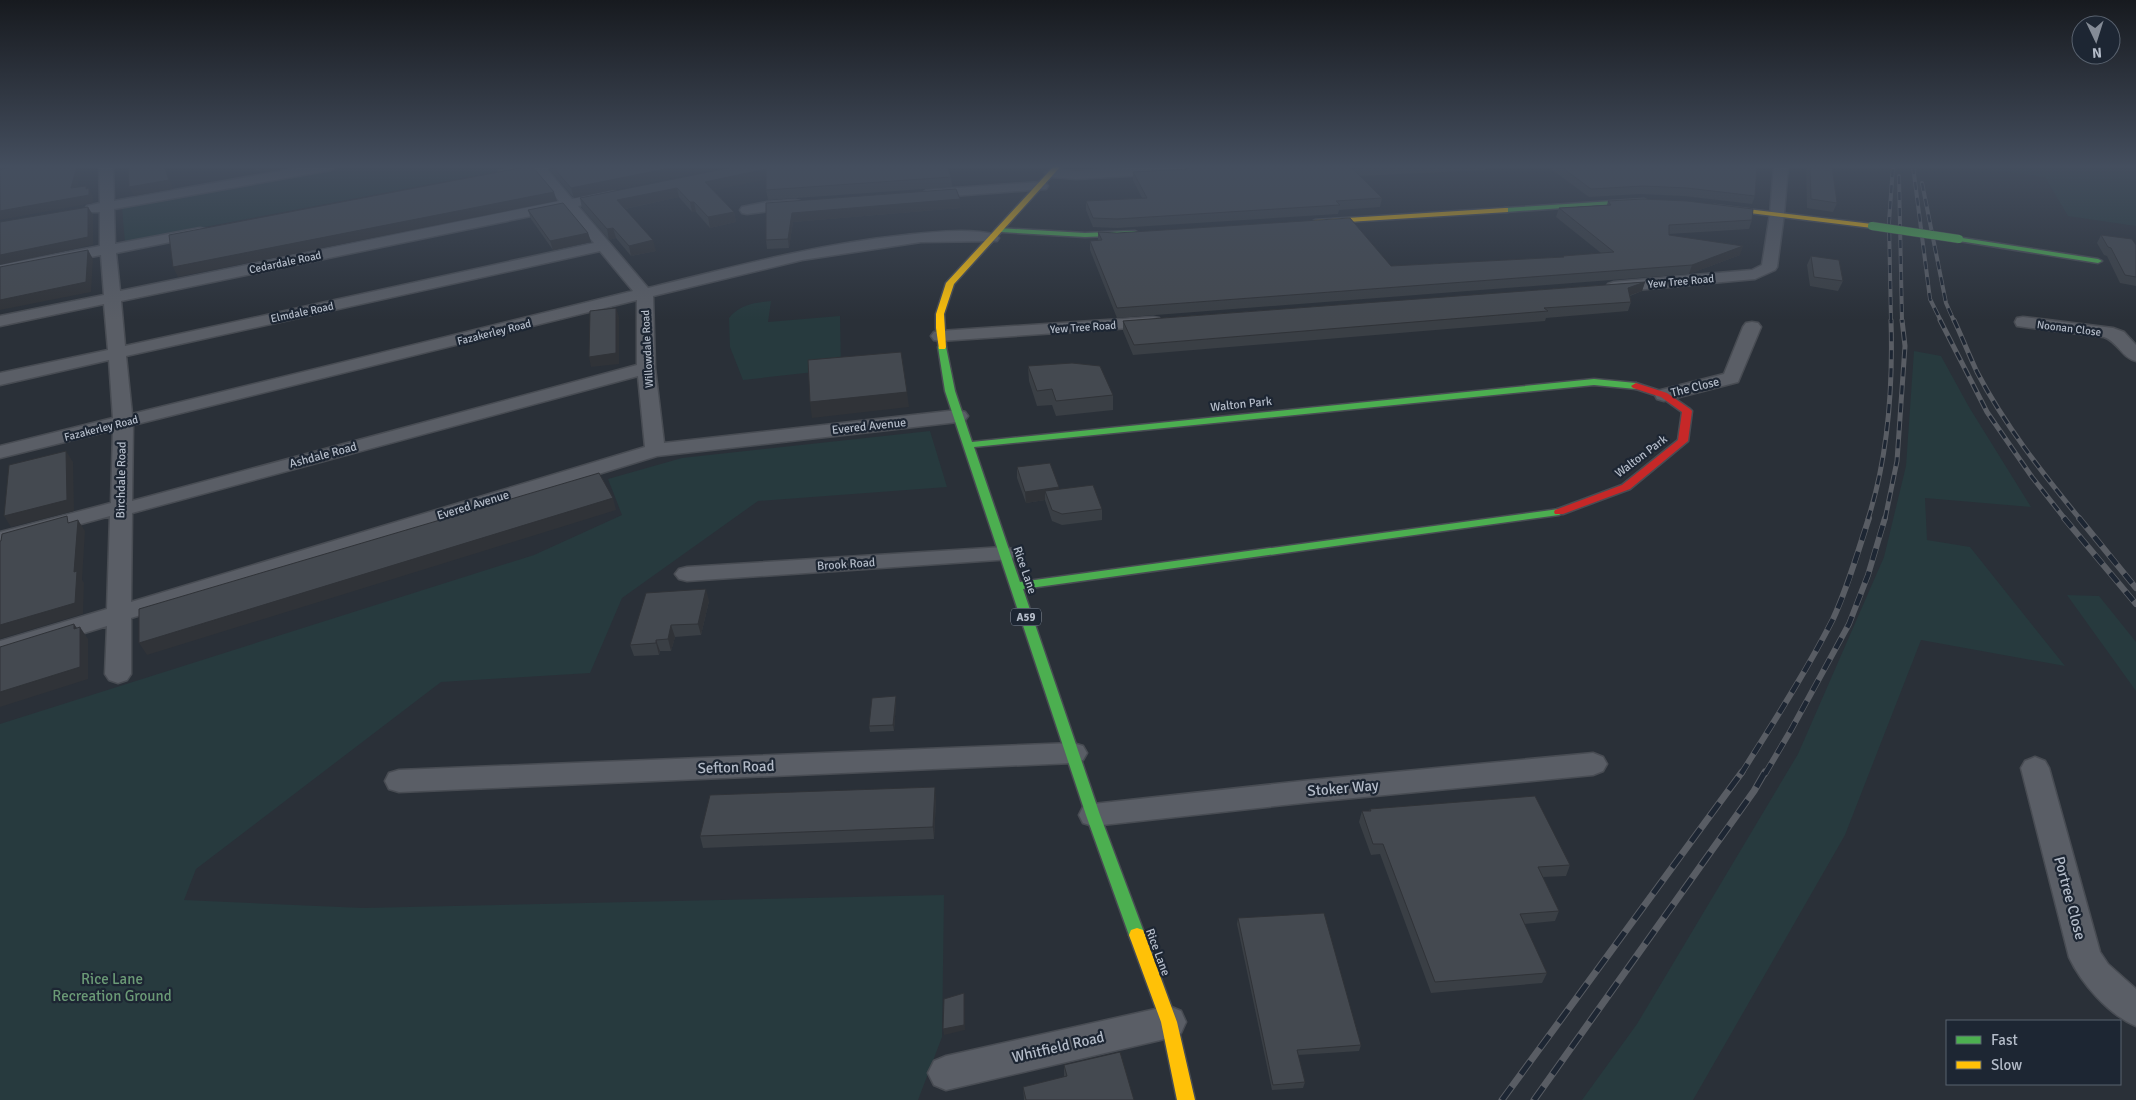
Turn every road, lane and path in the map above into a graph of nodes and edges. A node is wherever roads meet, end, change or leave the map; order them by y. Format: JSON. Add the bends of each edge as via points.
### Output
{"nodes":[{"id":1,"x":107,"y":217,"type":"edge"},
{"id":2,"x":504,"y":217,"type":"edge"},
{"id":3,"x":580,"y":217,"type":"edge"},
{"id":4,"x":1012,"y":217,"type":"edge"},
{"id":5,"x":1378,"y":217,"type":"edge"},
{"id":6,"x":1777,"y":217,"type":"edge"},
{"id":7,"x":1804,"y":217,"type":"edge"},
{"id":8,"x":1306,"y":222,"type":"edge"},
{"id":9,"x":213,"y":230,"type":"edge"},
{"id":10,"x":1147,"y":233,"type":"edge"},
{"id":11,"x":997,"y":234,"type":"junction"},
{"id":12,"x":603,"y":246,"type":"junction"},
{"id":13,"x":108,"y":250,"type":"junction"},
{"id":14,"x":2098,"y":261,"type":"dead end"},
{"id":15,"x":0,"y":270,"type":"edge"},
{"id":16,"x":1596,"y":288,"type":"edge"},
{"id":17,"x":644,"y":295,"type":"junction"},
{"id":18,"x":111,"y":298,"type":"junction"},
{"id":19,"x":1173,"y":320,"type":"edge"},
{"id":20,"x":0,"y":321,"type":"edge"},
{"id":21,"x":2023,"y":322,"type":"dead end"},
{"id":22,"x":1752,"y":326,"type":"dead end"},
{"id":23,"x":940,"y":336,"type":"junction"},
{"id":24,"x":117,"y":352,"type":"junction"},
{"id":25,"x":2136,"y":356,"type":"edge"},
{"id":26,"x":646,"y":368,"type":"junction"},
{"id":27,"x":0,"y":379,"type":"edge"},
{"id":28,"x":1664,"y":395,"type":"junction"},
{"id":29,"x":958,"y":416,"type":"junction"},
{"id":30,"x":123,"y":422,"type":"junction"},
{"id":31,"x":968,"y":445,"type":"junction"},
{"id":32,"x":655,"y":450,"type":"junction"},
{"id":33,"x":0,"y":452,"type":"edge"},
{"id":34,"x":120,"y":507,"type":"junction"},
{"id":35,"x":0,"y":539,"type":"edge"},
{"id":36,"x":1004,"y":554,"type":"junction"},
{"id":37,"x":687,"y":574,"type":"dead end"},
{"id":38,"x":1016,"y":586,"type":"junction"},
{"id":39,"x":119,"y":614,"type":"junction"},
{"id":40,"x":0,"y":650,"type":"edge"},
{"id":41,"x":118,"y":674,"type":"dead end"},
{"id":42,"x":1073,"y":752,"type":"junction"},
{"id":43,"x":1593,"y":764,"type":"dead end"},
{"id":44,"x":2035,"y":768,"type":"dead end"},
{"id":45,"x":399,"y":781,"type":"dead end"},
{"id":46,"x":1093,"y":815,"type":"junction"},
{"id":47,"x":2136,"y":1010,"type":"edge"},
{"id":48,"x":1169,"y":1022,"type":"junction"},
{"id":49,"x":946,"y":1073,"type":"dead end"},
{"id":50,"x":1186,"y":1100,"type":"edge"}],
"edges":[{"from":1,"to":13,"type":"street","name":"Birchdale Road"},
{"from":2,"to":18,"type":"street","name":"Cedardale Road"},
{"from":3,"to":12,"type":"street","name":"Willowdale Road"},
{"from":4,"to":11,"type":"main road","name":"Rice Lane","number":"A59"},
{"from":5,"to":8,"type":"main road"},
{"from":6,"to":16,"type":"street","name":"Yew Tree Road","via":[[1769,267],[1755,274]]},
{"from":7,"to":14,"type":"main road","bridge":true},
{"from":9,"to":13,"type":"street"},
{"from":10,"to":11,"type":"main road"},
{"from":11,"to":17,"type":"street","name":"Fazakerley Road","via":[[880,244],[802,255]]},
{"from":11,"to":23,"type":"main road","name":"Rice Lane","number":"A59","via":[[950,283],[938,319]]},
{"from":12,"to":17,"type":"street","name":"Willowdale Road"},
{"from":12,"to":24,"type":"street","name":"Elmdale Road"},
{"from":13,"to":15,"type":"street"},
{"from":13,"to":18,"type":"street","name":"Birchdale Road"},
{"from":17,"to":26,"type":"street","name":"Willowdale Road"},
{"from":17,"to":30,"type":"street","name":"Fazakerley Road"},
{"from":18,"to":20,"type":"street","name":"Cedardale Road"},
{"from":18,"to":24,"type":"street","name":"Birchdale Road"},
{"from":19,"to":23,"type":"street","name":"Yew Tree Road"},
{"from":21,"to":25,"type":"street","name":"Noonan Close","via":[[2107,332],[2118,336]]},
{"from":22,"to":28,"type":"street","name":"The Close","via":[[1732,378]]},
{"from":23,"to":29,"type":"main road","name":"Rice Lane","number":"A59"},
{"from":24,"to":27,"type":"street","name":"Elmdale Road"},
{"from":24,"to":30,"type":"street","name":"Birchdale Road"},
{"from":26,"to":32,"type":"street","name":"Willowdale Road"},
{"from":26,"to":34,"type":"street","name":"Ashdale Road","via":[[142,504]]},
{"from":28,"to":31,"type":"main road","name":"Walton Park","via":[[1639,386],[1594,382]]},
{"from":28,"to":38,"type":"main road","name":"Walton Park","via":[[1687,412],[1683,441],[1626,487],[1561,512]]},
{"from":29,"to":31,"type":"main road","name":"Rice Lane","number":"A59"},
{"from":29,"to":32,"type":"street","name":"Evered Avenue"},
{"from":30,"to":33,"type":"street","name":"Fazakerley Road"},
{"from":30,"to":34,"type":"street","name":"Birchdale Road"},
{"from":31,"to":36,"type":"main road","name":"Rice Lane","number":"A59"},
{"from":32,"to":39,"type":"street","name":"Evered Avenue"},
{"from":34,"to":35,"type":"street","name":"Ashdale Road"},
{"from":34,"to":39,"type":"street","name":"Birchdale Road"},
{"from":36,"to":37,"type":"street","name":"Brook Road"},
{"from":36,"to":38,"type":"main road","name":"Rice Lane","number":"A59"},
{"from":38,"to":42,"type":"main road","name":"Rice Lane","number":"A59"},
{"from":39,"to":40,"type":"street","name":"Evered Avenue"},
{"from":39,"to":41,"type":"street","name":"Birchdale Road"},
{"from":42,"to":45,"type":"street","name":"Sefton Road"},
{"from":42,"to":46,"type":"main road","name":"Rice Lane","number":"A59"},
{"from":43,"to":46,"type":"street","name":"Stoker Way"},
{"from":44,"to":47,"type":"street","name":"Portree Close","via":[[2085,958],[2096,974]]},
{"from":46,"to":48,"type":"main road","name":"Rice Lane","number":"A59"},
{"from":48,"to":49,"type":"street","name":"Whitfield Road"},
{"from":48,"to":50,"type":"main road","name":"Rice Lane","number":"A59"}]}
